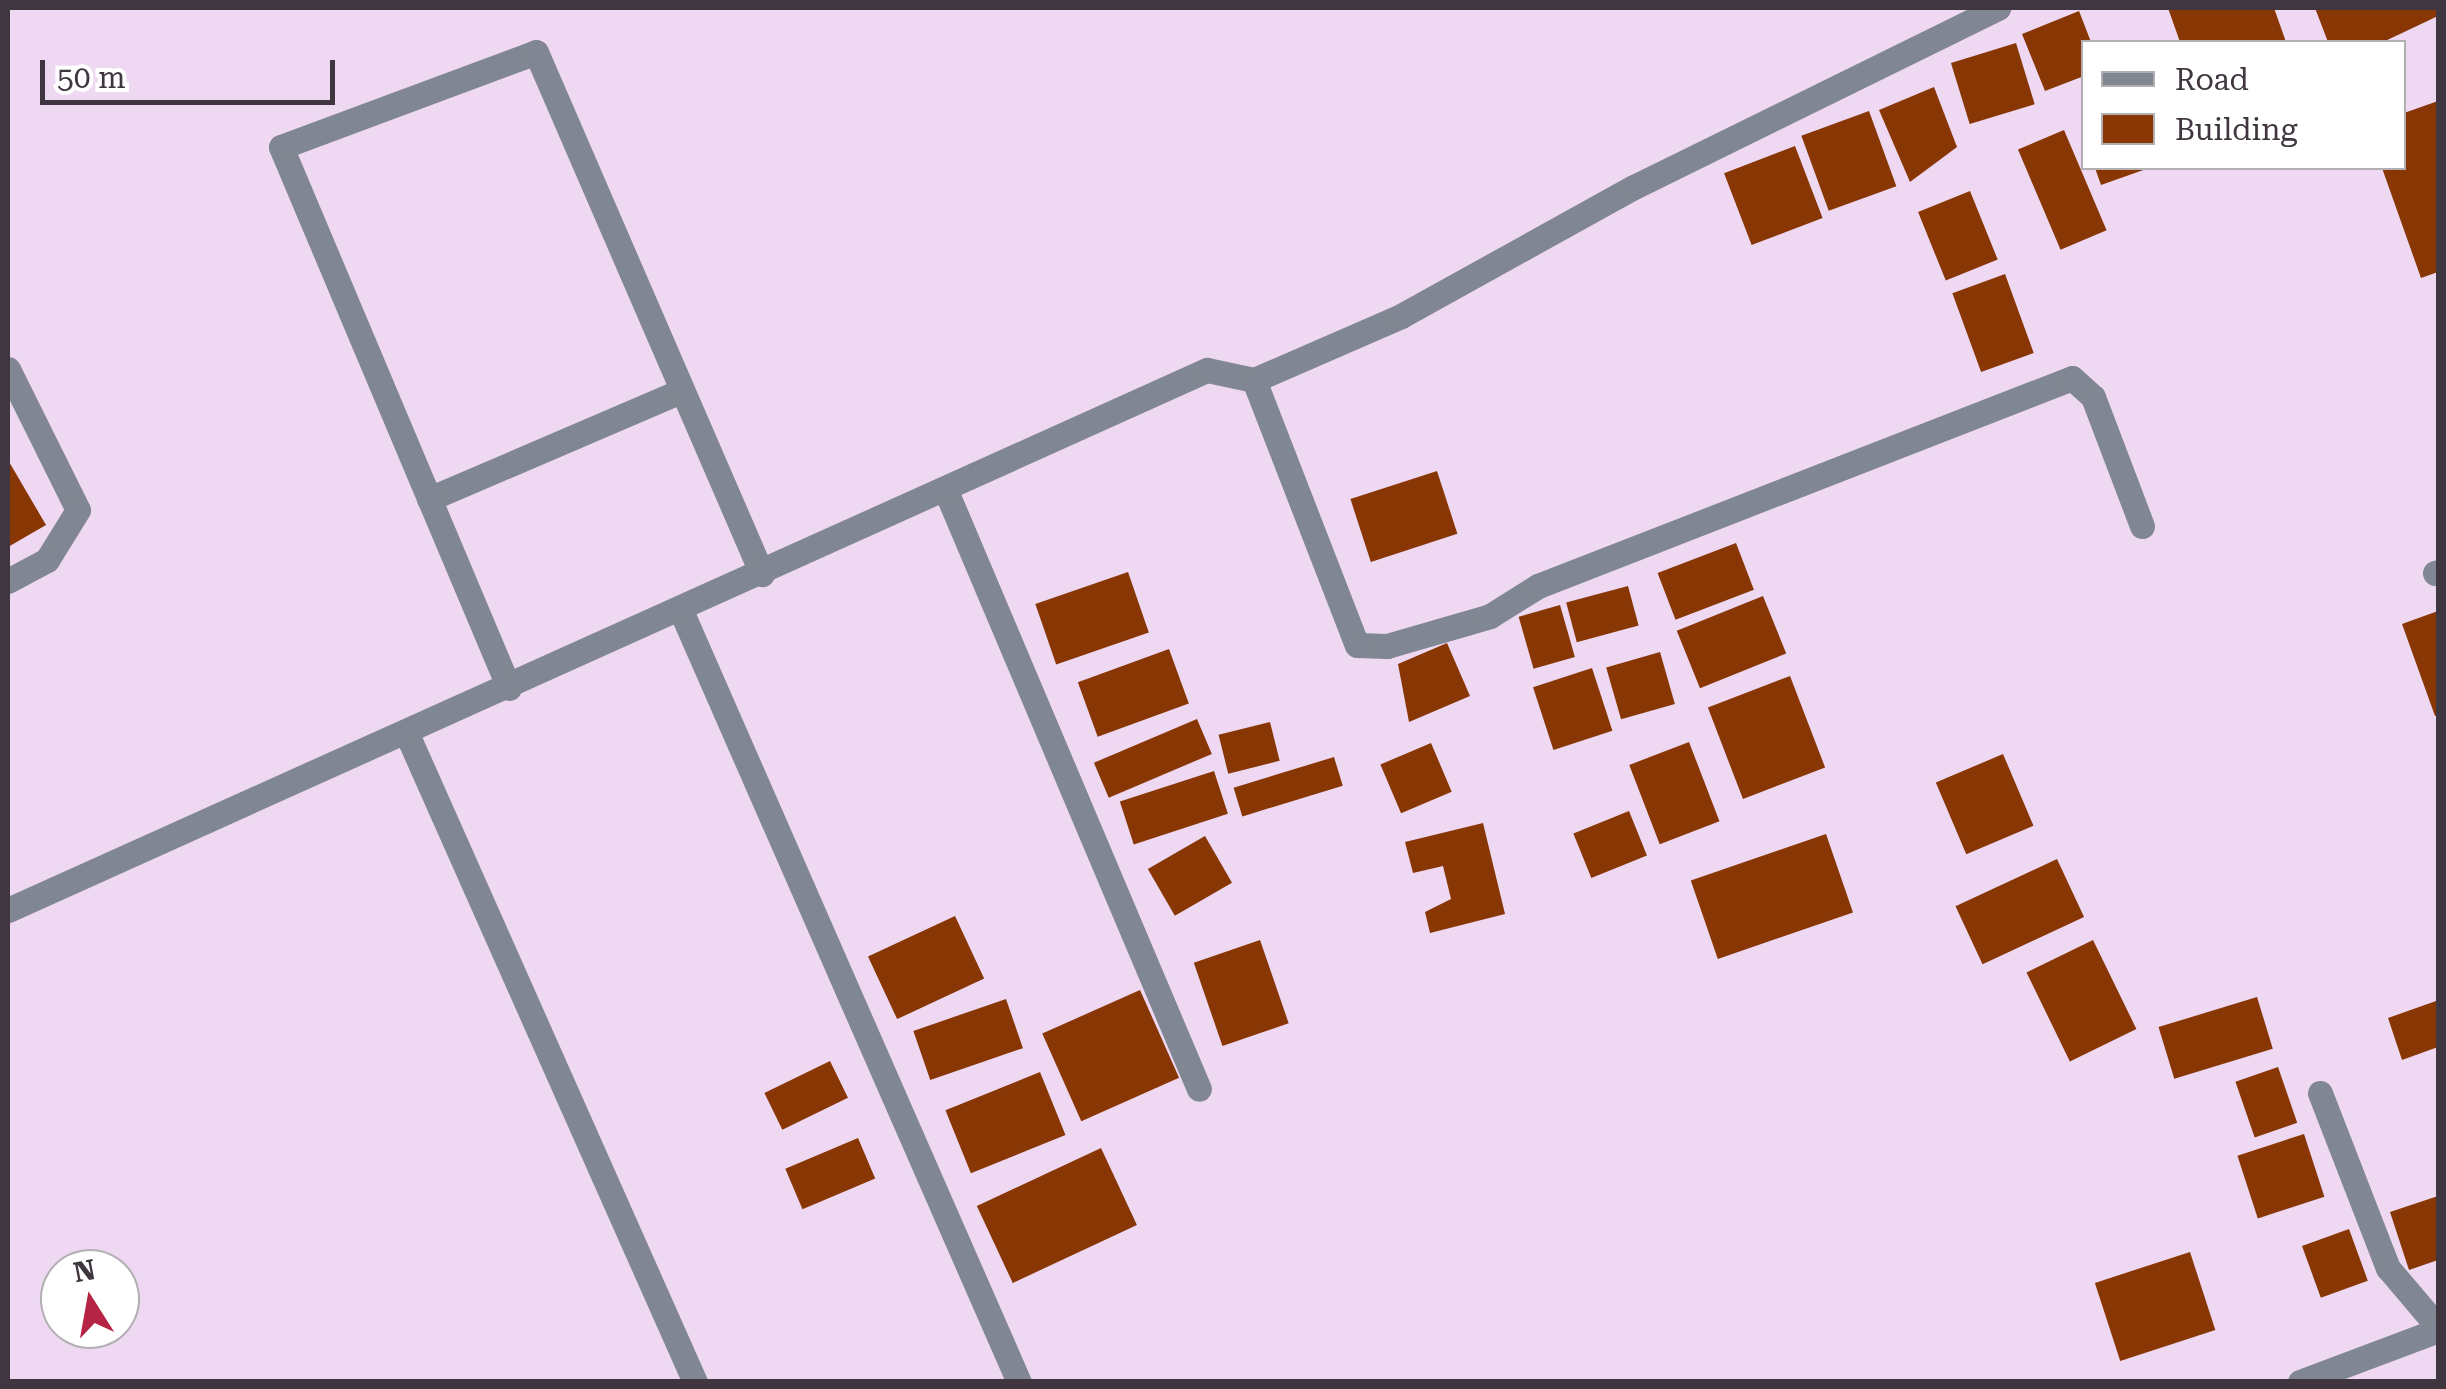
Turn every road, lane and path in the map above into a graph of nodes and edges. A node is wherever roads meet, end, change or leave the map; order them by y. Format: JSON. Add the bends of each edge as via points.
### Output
{"nodes":[{"id":1,"x":1998,"y":8,"type":"edge"},
{"id":2,"x":8,"y":369,"type":"edge"},
{"id":3,"x":1254,"y":380,"type":"junction"},
{"id":4,"x":680,"y":391,"type":"junction"},
{"id":5,"x":946,"y":492,"type":"junction"},
{"id":6,"x":429,"y":499,"type":"junction"},
{"id":7,"x":2142,"y":526,"type":"dead end"},
{"id":8,"x":762,"y":574,"type":"junction"},
{"id":9,"x":8,"y":581,"type":"edge"},
{"id":10,"x":682,"y":613,"type":"junction"},
{"id":11,"x":509,"y":688,"type":"junction"},
{"id":12,"x":407,"y":734,"type":"junction"},
{"id":13,"x":8,"y":910,"type":"edge"},
{"id":14,"x":1199,"y":1089,"type":"dead end"},
{"id":15,"x":2320,"y":1093,"type":"dead end"},
{"id":16,"x":2438,"y":1329,"type":"edge"},
{"id":17,"x":695,"y":1382,"type":"edge"},
{"id":18,"x":1019,"y":1382,"type":"edge"},
{"id":19,"x":2300,"y":1382,"type":"edge"}],
"edges":[{"from":1,"to":3,"type":"street","via":[[1634,187],[1400,316]]},
{"from":2,"to":9,"type":"street","via":[[78,510],[47,560]]},
{"from":3,"to":5,"type":"street","via":[[1208,370]]},
{"from":3,"to":7,"type":"street","via":[[1357,645],[1387,646],[1490,616],[1538,586],[2072,378],[2093,397]]},
{"from":4,"to":6,"type":"street"},
{"from":4,"to":6,"type":"street","via":[[536,52],[281,147]]},
{"from":4,"to":8,"type":"street"},
{"from":5,"to":8,"type":"street"},
{"from":5,"to":14,"type":"street"},
{"from":6,"to":11,"type":"street"},
{"from":8,"to":10,"type":"street"},
{"from":10,"to":11,"type":"street"},
{"from":10,"to":18,"type":"street"},
{"from":11,"to":12,"type":"street"},
{"from":12,"to":13,"type":"street"},
{"from":12,"to":17,"type":"street"},
{"from":15,"to":16,"type":"street","via":[[2388,1268]]},
{"from":16,"to":19,"type":"street"}]}
